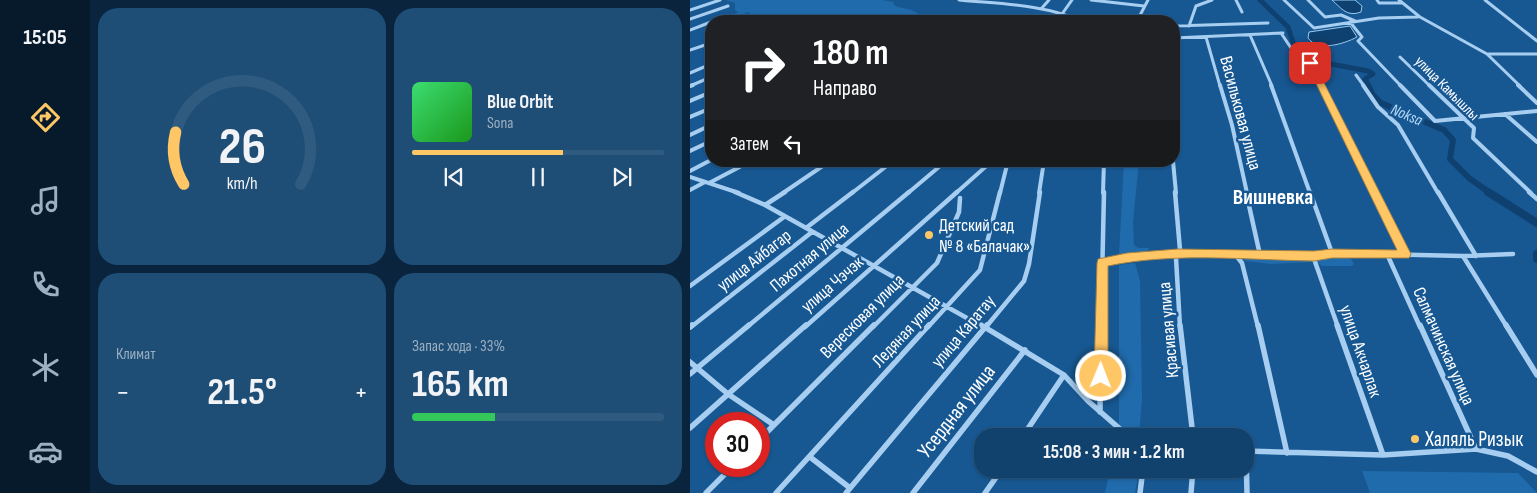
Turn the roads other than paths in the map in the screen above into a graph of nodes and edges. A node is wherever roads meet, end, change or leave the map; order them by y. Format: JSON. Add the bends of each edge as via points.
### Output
{"nodes":[{"id":1,"x":720,"y":0,"type":"edge"},
{"id":2,"x":959,"y":0,"type":"edge"},
{"id":3,"x":1004,"y":0,"type":"edge"},
{"id":4,"x":1049,"y":0,"type":"edge"},
{"id":5,"x":1072,"y":0,"type":"edge"},
{"id":6,"x":1093,"y":0,"type":"edge"},
{"id":7,"x":1148,"y":0,"type":"edge"},
{"id":8,"x":1212,"y":0,"type":"edge"},
{"id":9,"x":1236,"y":0,"type":"edge"},
{"id":10,"x":1284,"y":0,"type":"edge"},
{"id":11,"x":1308,"y":0,"type":"edge"},
{"id":12,"x":1377,"y":0,"type":"edge"},
{"id":13,"x":1485,"y":0,"type":"edge"},
{"id":14,"x":972,"y":1,"type":"edge"},
{"id":15,"x":1400,"y":1,"type":"edge"},
{"id":16,"x":1000,"y":5,"type":"junction"},
{"id":17,"x":728,"y":6,"type":"dead end"},
{"id":18,"x":1144,"y":6,"type":"junction"},
{"id":19,"x":1041,"y":9,"type":"junction"},
{"id":20,"x":690,"y":10,"type":"edge"},
{"id":21,"x":1242,"y":12,"type":"dead end"},
{"id":22,"x":1062,"y":14,"type":"joint"},
{"id":23,"x":1140,"y":15,"type":"edge"},
{"id":24,"x":1420,"y":17,"type":"junction"},
{"id":25,"x":690,"y":19,"type":"edge"},
{"id":26,"x":1356,"y":21,"type":"junction"},
{"id":27,"x":1350,"y":22,"type":"junction"},
{"id":28,"x":1268,"y":23,"type":"dead end"},
{"id":29,"x":705,"y":25,"type":"edge"},
{"id":30,"x":1180,"y":26,"type":"edge"},
{"id":31,"x":1189,"y":26,"type":"junction"},
{"id":32,"x":690,"y":30,"type":"edge"},
{"id":33,"x":1250,"y":35,"type":"junction"},
{"id":34,"x":1180,"y":38,"type":"edge"},
{"id":35,"x":1206,"y":38,"type":"junction"},
{"id":36,"x":1537,"y":41,"type":"edge"},
{"id":37,"x":705,"y":44,"type":"edge"},
{"id":38,"x":690,"y":50,"type":"edge"},
{"id":39,"x":1487,"y":54,"type":"junction"},
{"id":40,"x":1537,"y":54,"type":"edge"},
{"id":41,"x":1400,"y":57,"type":"dead end"},
{"id":42,"x":705,"y":67,"type":"edge"},
{"id":43,"x":690,"y":73,"type":"edge"},
{"id":44,"x":1356,"y":75,"type":"dead end"},
{"id":45,"x":705,"y":80,"type":"edge"},
{"id":46,"x":690,"y":86,"type":"edge"},
{"id":47,"x":705,"y":95,"type":"edge"},
{"id":48,"x":690,"y":101,"type":"edge"},
{"id":49,"x":1537,"y":103,"type":"edge"},
{"id":50,"x":705,"y":111,"type":"edge"},
{"id":51,"x":1537,"y":111,"type":"edge"},
{"id":52,"x":1505,"y":114,"type":"junction"},
{"id":53,"x":690,"y":117,"type":"edge"},
{"id":54,"x":1463,"y":118,"type":"junction"},
{"id":55,"x":705,"y":128,"type":"edge"},
{"id":56,"x":690,"y":135,"type":"edge"},
{"id":57,"x":1537,"y":142,"type":"edge"},
{"id":58,"x":705,"y":144,"type":"edge"},
{"id":59,"x":690,"y":152,"type":"edge"},
{"id":60,"x":705,"y":163,"type":"edge"},
{"id":61,"x":738,"y":167,"type":"edge"},
{"id":62,"x":821,"y":167,"type":"edge"},
{"id":63,"x":886,"y":167,"type":"edge"},
{"id":64,"x":939,"y":167,"type":"edge"},
{"id":65,"x":985,"y":167,"type":"edge"},
{"id":66,"x":1006,"y":167,"type":"edge"},
{"id":67,"x":1043,"y":167,"type":"edge"},
{"id":68,"x":1104,"y":167,"type":"edge"},
{"id":69,"x":1173,"y":167,"type":"edge"},
{"id":70,"x":690,"y":171,"type":"edge"},
{"id":71,"x":690,"y":177,"type":"edge"},
{"id":72,"x":707,"y":182,"type":"junction"},
{"id":73,"x":690,"y":190,"type":"edge"},
{"id":74,"x":960,"y":198,"type":"dead end"},
{"id":75,"x":1537,"y":199,"type":"edge"},
{"id":76,"x":763,"y":204,"type":"junction"},
{"id":77,"x":784,"y":216,"type":"junction"},
{"id":78,"x":806,"y":228,"type":"junction"},
{"id":79,"x":812,"y":232,"type":"junction"},
{"id":80,"x":842,"y":248,"type":"junction"},
{"id":81,"x":1332,"y":253,"type":"junction"},
{"id":82,"x":1178,"y":254,"type":"junction"},
{"id":83,"x":1236,"y":254,"type":"junction"},
{"id":84,"x":1387,"y":254,"type":"junction"},
{"id":85,"x":1405,"y":254,"type":"junction"},
{"id":86,"x":1513,"y":254,"type":"dead end"},
{"id":87,"x":1260,"y":255,"type":"junction"},
{"id":88,"x":1314,"y":256,"type":"junction"},
{"id":89,"x":1463,"y":256,"type":"junction"},
{"id":90,"x":1476,"y":256,"type":"junction"},
{"id":91,"x":1103,"y":263,"type":"junction"},
{"id":92,"x":874,"y":265,"type":"junction"},
{"id":93,"x":690,"y":286,"type":"edge"},
{"id":94,"x":912,"y":287,"type":"junction"},
{"id":95,"x":948,"y":308,"type":"junction"},
{"id":96,"x":690,"y":327,"type":"edge"},
{"id":97,"x":986,"y":328,"type":"junction"},
{"id":98,"x":1025,"y":350,"type":"junction"},
{"id":99,"x":690,"y":362,"type":"edge"},
{"id":100,"x":697,"y":368,"type":"junction"},
{"id":101,"x":690,"y":374,"type":"edge"},
{"id":102,"x":1064,"y":375,"type":"junction"},
{"id":103,"x":1537,"y":375,"type":"edge"},
{"id":104,"x":728,"y":394,"type":"junction"},
{"id":105,"x":1100,"y":412,"type":"junction"},
{"id":106,"x":774,"y":425,"type":"junction"},
{"id":107,"x":690,"y":428,"type":"edge"},
{"id":108,"x":1028,"y":428,"type":"edge"},
{"id":109,"x":1119,"y":428,"type":"edge"},
{"id":110,"x":1192,"y":428,"type":"edge"},
{"id":111,"x":770,"y":429,"type":"edge"},
{"id":112,"x":1476,"y":449,"type":"junction"},
{"id":113,"x":1254,"y":451,"type":"edge"},
{"id":114,"x":1287,"y":453,"type":"junction"},
{"id":115,"x":1383,"y":455,"type":"junction"},
{"id":116,"x":810,"y":457,"type":"junction"},
{"id":117,"x":1537,"y":472,"type":"edge"},
{"id":118,"x":722,"y":477,"type":"edge"},
{"id":119,"x":996,"y":478,"type":"edge"},
{"id":120,"x":1142,"y":478,"type":"edge"},
{"id":121,"x":1192,"y":478,"type":"edge"},
{"id":122,"x":1247,"y":478,"type":"edge"},
{"id":123,"x":848,"y":490,"type":"edge"},
{"id":124,"x":706,"y":493,"type":"edge"},
{"id":125,"x":776,"y":493,"type":"edge"},
{"id":126,"x":913,"y":493,"type":"edge"},
{"id":127,"x":986,"y":493,"type":"edge"},
{"id":128,"x":1140,"y":493,"type":"edge"},
{"id":129,"x":1191,"y":493,"type":"edge"},
{"id":130,"x":1247,"y":493,"type":"edge"}],
"edges":[{"from":1,"to":20,"type":"street"},
{"from":2,"to":14,"type":"street"},
{"from":3,"to":16,"type":"street"},
{"from":4,"to":19,"type":"street"},
{"from":5,"to":22,"type":"street"},
{"from":6,"to":18,"type":"street"},
{"from":7,"to":18,"type":"street"},
{"from":8,"to":31,"type":"street","via":[[1196,6]]},
{"from":9,"to":21,"type":"street"},
{"from":10,"to":27,"type":"street","via":[[1314,28]]},
{"from":11,"to":26,"type":"street","via":[[1326,17],[1341,15]]},
{"from":12,"to":15,"type":"street","via":[[1380,3]]},
{"from":13,"to":36,"type":"street"},
{"from":14,"to":16,"type":"street"},
{"from":15,"to":24,"type":"street"},
{"from":16,"to":19,"type":"street"},
{"from":17,"to":25,"type":"street"},
{"from":18,"to":23,"type":"street"},
{"from":19,"to":22,"type":"street"},
{"from":24,"to":26,"type":"street"},
{"from":24,"to":39,"type":"street"},
{"from":26,"to":27,"type":"street"},
{"from":27,"to":54,"type":"street","via":[[1362,38],[1358,41],[1435,121]]},
{"from":28,"to":31,"type":"street"},
{"from":29,"to":32,"type":"street"},
{"from":30,"to":31,"type":"street"},
{"from":33,"to":35,"type":"street"},
{"from":33,"to":81,"type":"street","via":[[1273,89]]},
{"from":33,"to":85,"type":"street","via":[[1283,33],[1293,51],[1310,63]]},
{"from":34,"to":35,"type":"street"},
{"from":35,"to":87,"type":"street","name":"Васильковая улица","via":[[1232,125]]},
{"from":37,"to":38,"type":"street"},
{"from":39,"to":40,"type":"street"},
{"from":39,"to":49,"type":"street"},
{"from":41,"to":54,"type":"street","name":"улица Камышлы"},
{"from":42,"to":43,"type":"street"},
{"from":44,"to":90,"type":"street","via":[[1378,107],[1398,125]]},
{"from":45,"to":46,"type":"street"},
{"from":47,"to":48,"type":"street"},
{"from":50,"to":53,"type":"street"},
{"from":51,"to":52,"type":"street"},
{"from":52,"to":54,"type":"street"},
{"from":52,"to":57,"type":"street"},
{"from":54,"to":75,"type":"street","name":"улица Камышлы","via":[[1474,128],[1473,138]]},
{"from":55,"to":56,"type":"street"},
{"from":58,"to":59,"type":"street"},
{"from":60,"to":70,"type":"street"},
{"from":61,"to":72,"type":"street"},
{"from":62,"to":76,"type":"street"},
{"from":63,"to":78,"type":"street","name":"улица Айбагар"},
{"from":64,"to":80,"type":"street","name":"Пахотная улица"},
{"from":65,"to":92,"type":"street","name":"улица Чэчэк"},
{"from":66,"to":95,"type":"street","name":"Ледяная улица","via":[[980,270]]},
{"from":67,"to":97,"type":"street","name":"улица Каратау","via":[[1024,281]]},
{"from":68,"to":91,"type":"street"},
{"from":69,"to":82,"type":"street","name":"Красивая улица"},
{"from":71,"to":72,"type":"street"},
{"from":72,"to":73,"type":"street"},
{"from":72,"to":76,"type":"street"},
{"from":74,"to":94,"type":"street","name":"Вересковая улица","via":[[959,212],[937,263]]},
{"from":76,"to":77,"type":"street"},
{"from":77,"to":78,"type":"street"},
{"from":77,"to":93,"type":"street"},
{"from":78,"to":79,"type":"street"},
{"from":79,"to":80,"type":"street"},
{"from":79,"to":96,"type":"street","name":"улица Айбагар"},
{"from":80,"to":92,"type":"street"},
{"from":80,"to":100,"type":"street","name":"Пахотная улица"},
{"from":81,"to":84,"type":"street"},
{"from":81,"to":88,"type":"street"},
{"from":82,"to":83,"type":"street"},
{"from":82,"to":91,"type":"street"},
{"from":82,"to":110,"type":"street","name":"Красивая улица","via":[[1180,324]]},
{"from":83,"to":87,"type":"street"},
{"from":83,"to":114,"type":"street","via":[[1242,263],[1267,359]]},
{"from":84,"to":85,"type":"street"},
{"from":84,"to":112,"type":"street","name":"Салмачинская улица"},
{"from":85,"to":89,"type":"street"},
{"from":86,"to":90,"type":"street"},
{"from":87,"to":88,"type":"street"},
{"from":88,"to":115,"type":"street","name":"улица Акчарлак"},
{"from":89,"to":90,"type":"street"},
{"from":89,"to":103,"type":"street"},
{"from":91,"to":105,"type":"street"},
{"from":92,"to":94,"type":"street"},
{"from":92,"to":104,"type":"street","name":"улица Чэчэк"},
{"from":94,"to":95,"type":"street"},
{"from":94,"to":106,"type":"street","name":"Вересковая улица"},
{"from":95,"to":97,"type":"street"},
{"from":95,"to":116,"type":"street","name":"Ледяная улица"},
{"from":97,"to":98,"type":"street"},
{"from":97,"to":123,"type":"street","name":"улица Каратау"},
{"from":98,"to":102,"type":"street"},
{"from":98,"to":126,"type":"street","name":"Усердная улица"},
{"from":99,"to":100,"type":"street"},
{"from":100,"to":101,"type":"street","name":"Пахотная улица"},
{"from":100,"to":104,"type":"street"},
{"from":102,"to":105,"type":"street"},
{"from":102,"to":108,"type":"street"},
{"from":104,"to":106,"type":"street"},
{"from":104,"to":107,"type":"street","name":"улица Чэчэк"},
{"from":105,"to":109,"type":"street"},
{"from":106,"to":111,"type":"street","name":"Вересковая улица"},
{"from":112,"to":115,"type":"street"},
{"from":112,"to":117,"type":"street","via":[[1508,456]]},
{"from":113,"to":114,"type":"street"},
{"from":114,"to":115,"type":"street"},
{"from":116,"to":123,"type":"street"},
{"from":116,"to":125,"type":"street","name":"Ледяная улица"},
{"from":118,"to":124,"type":"street"},
{"from":119,"to":127,"type":"street"},
{"from":120,"to":128,"type":"street"},
{"from":121,"to":129,"type":"street"},
{"from":122,"to":130,"type":"street"}]}
